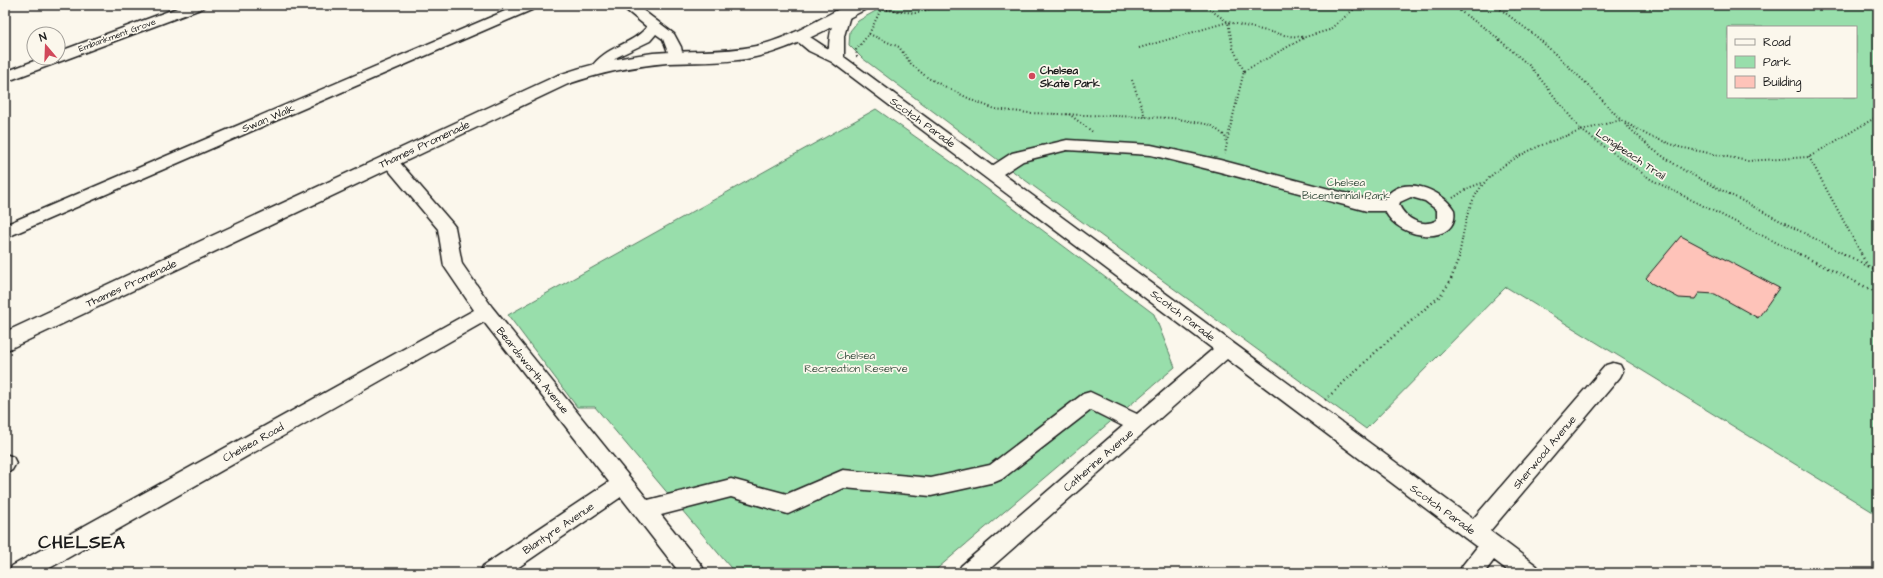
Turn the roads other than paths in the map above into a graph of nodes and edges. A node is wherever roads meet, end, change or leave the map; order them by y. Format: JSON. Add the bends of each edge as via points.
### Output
{"nodes":[{"id":1,"x":198,"y":5,"type":"edge"},
{"id":2,"x":531,"y":5,"type":"edge"},
{"id":3,"x":627,"y":5,"type":"edge"},
{"id":4,"x":852,"y":9,"type":"edge"},
{"id":5,"x":654,"y":27,"type":"junction"},
{"id":6,"x":802,"y":34,"type":"junction"},
{"id":7,"x":66,"y":55,"type":"edge"},
{"id":8,"x":670,"y":58,"type":"junction"},
{"id":9,"x":837,"y":59,"type":"junction"},
{"id":10,"x":35,"y":66,"type":"edge"},
{"id":11,"x":598,"y":68,"type":"junction"},
{"id":12,"x":5,"y":77,"type":"edge"},
{"id":13,"x":389,"y":161,"type":"junction"},
{"id":14,"x":992,"y":173,"type":"junction"},
{"id":15,"x":1390,"y":205,"type":"junction"},
{"id":16,"x":5,"y":232,"type":"edge"},
{"id":17,"x":486,"y":312,"type":"junction"},
{"id":18,"x":5,"y":342,"type":"edge"},
{"id":19,"x":1227,"y":348,"type":"junction"},
{"id":20,"x":1613,"y":371,"type":"dead end"},
{"id":21,"x":1139,"y":424,"type":"junction"},
{"id":22,"x":624,"y":483,"type":"junction"},
{"id":23,"x":645,"y":510,"type":"junction"},
{"id":24,"x":1475,"y":533,"type":"junction"},
{"id":25,"x":1492,"y":546,"type":"junction"},
{"id":26,"x":20,"y":573,"type":"edge"},
{"id":27,"x":492,"y":573,"type":"edge"},
{"id":28,"x":694,"y":573,"type":"edge"},
{"id":29,"x":969,"y":573,"type":"edge"},
{"id":30,"x":1470,"y":573,"type":"edge"},
{"id":31,"x":1529,"y":573,"type":"edge"}],
"edges":[{"from":1,"to":7,"type":"street","name":"Embankment Grove"},
{"from":2,"to":16,"type":"street","name":"Swan Walk"},
{"from":3,"to":5,"type":"street"},
{"from":4,"to":6,"type":"main road","name":"Thames Promenade"},
{"from":4,"to":9,"type":"street","via":[[839,25]]},
{"from":5,"to":8,"type":"street"},
{"from":5,"to":11,"type":"street","via":[[645,38],[610,55]]},
{"from":6,"to":8,"type":"main road","name":"Thames Promenade","via":[[773,47],[749,53]]},
{"from":6,"to":9,"type":"street","name":"Scotch Parade","via":[[814,48]]},
{"from":8,"to":11,"type":"main road","name":"Thames Promenade","via":[[636,60]]},
{"from":9,"to":14,"type":"street","name":"Scotch Parade"},
{"from":10,"to":12,"type":"street","name":"Embankment Grove"},
{"from":11,"to":13,"type":"main road","name":"Thames Promenade","via":[[557,82]]},
{"from":13,"to":17,"type":"street","name":"Beardsworth Avenue","via":[[446,227],[453,266]]},
{"from":13,"to":18,"type":"main road","name":"Thames Promenade"},
{"from":14,"to":15,"type":"street","via":[[1018,157],[1067,145],[1151,150],[1367,205]]},
{"from":14,"to":19,"type":"street","name":"Scotch Parade"},
{"from":15,"to":15,"type":"street","via":[[1397,218],[1404,224],[1423,230],[1432,230],[1445,224],[1448,218],[1443,205],[1428,195],[1411,191],[1396,195]]},
{"from":17,"to":22,"type":"street","name":"Beardsworth Avenue"},
{"from":17,"to":26,"type":"street","name":"Chelsea Road"},
{"from":19,"to":21,"type":"street","name":"Catherine Avenue"},
{"from":19,"to":24,"type":"street","name":"Scotch Parade"},
{"from":20,"to":24,"type":"street","name":"Sherwood Avenue"},
{"from":21,"to":23,"type":"street","via":[[1090,400],[995,473],[931,487],[843,479],[788,504],[731,488]]},
{"from":21,"to":29,"type":"street","name":"Catherine Avenue"},
{"from":22,"to":23,"type":"street","name":"Beardsworth Avenue"},
{"from":22,"to":27,"type":"street","name":"Blantyre Avenue"},
{"from":23,"to":28,"type":"street","name":"Beardsworth Avenue"},
{"from":24,"to":25,"type":"street","name":"Scotch Parade"},
{"from":25,"to":30,"type":"street"},
{"from":25,"to":31,"type":"street","name":"Scotch Parade"}]}
